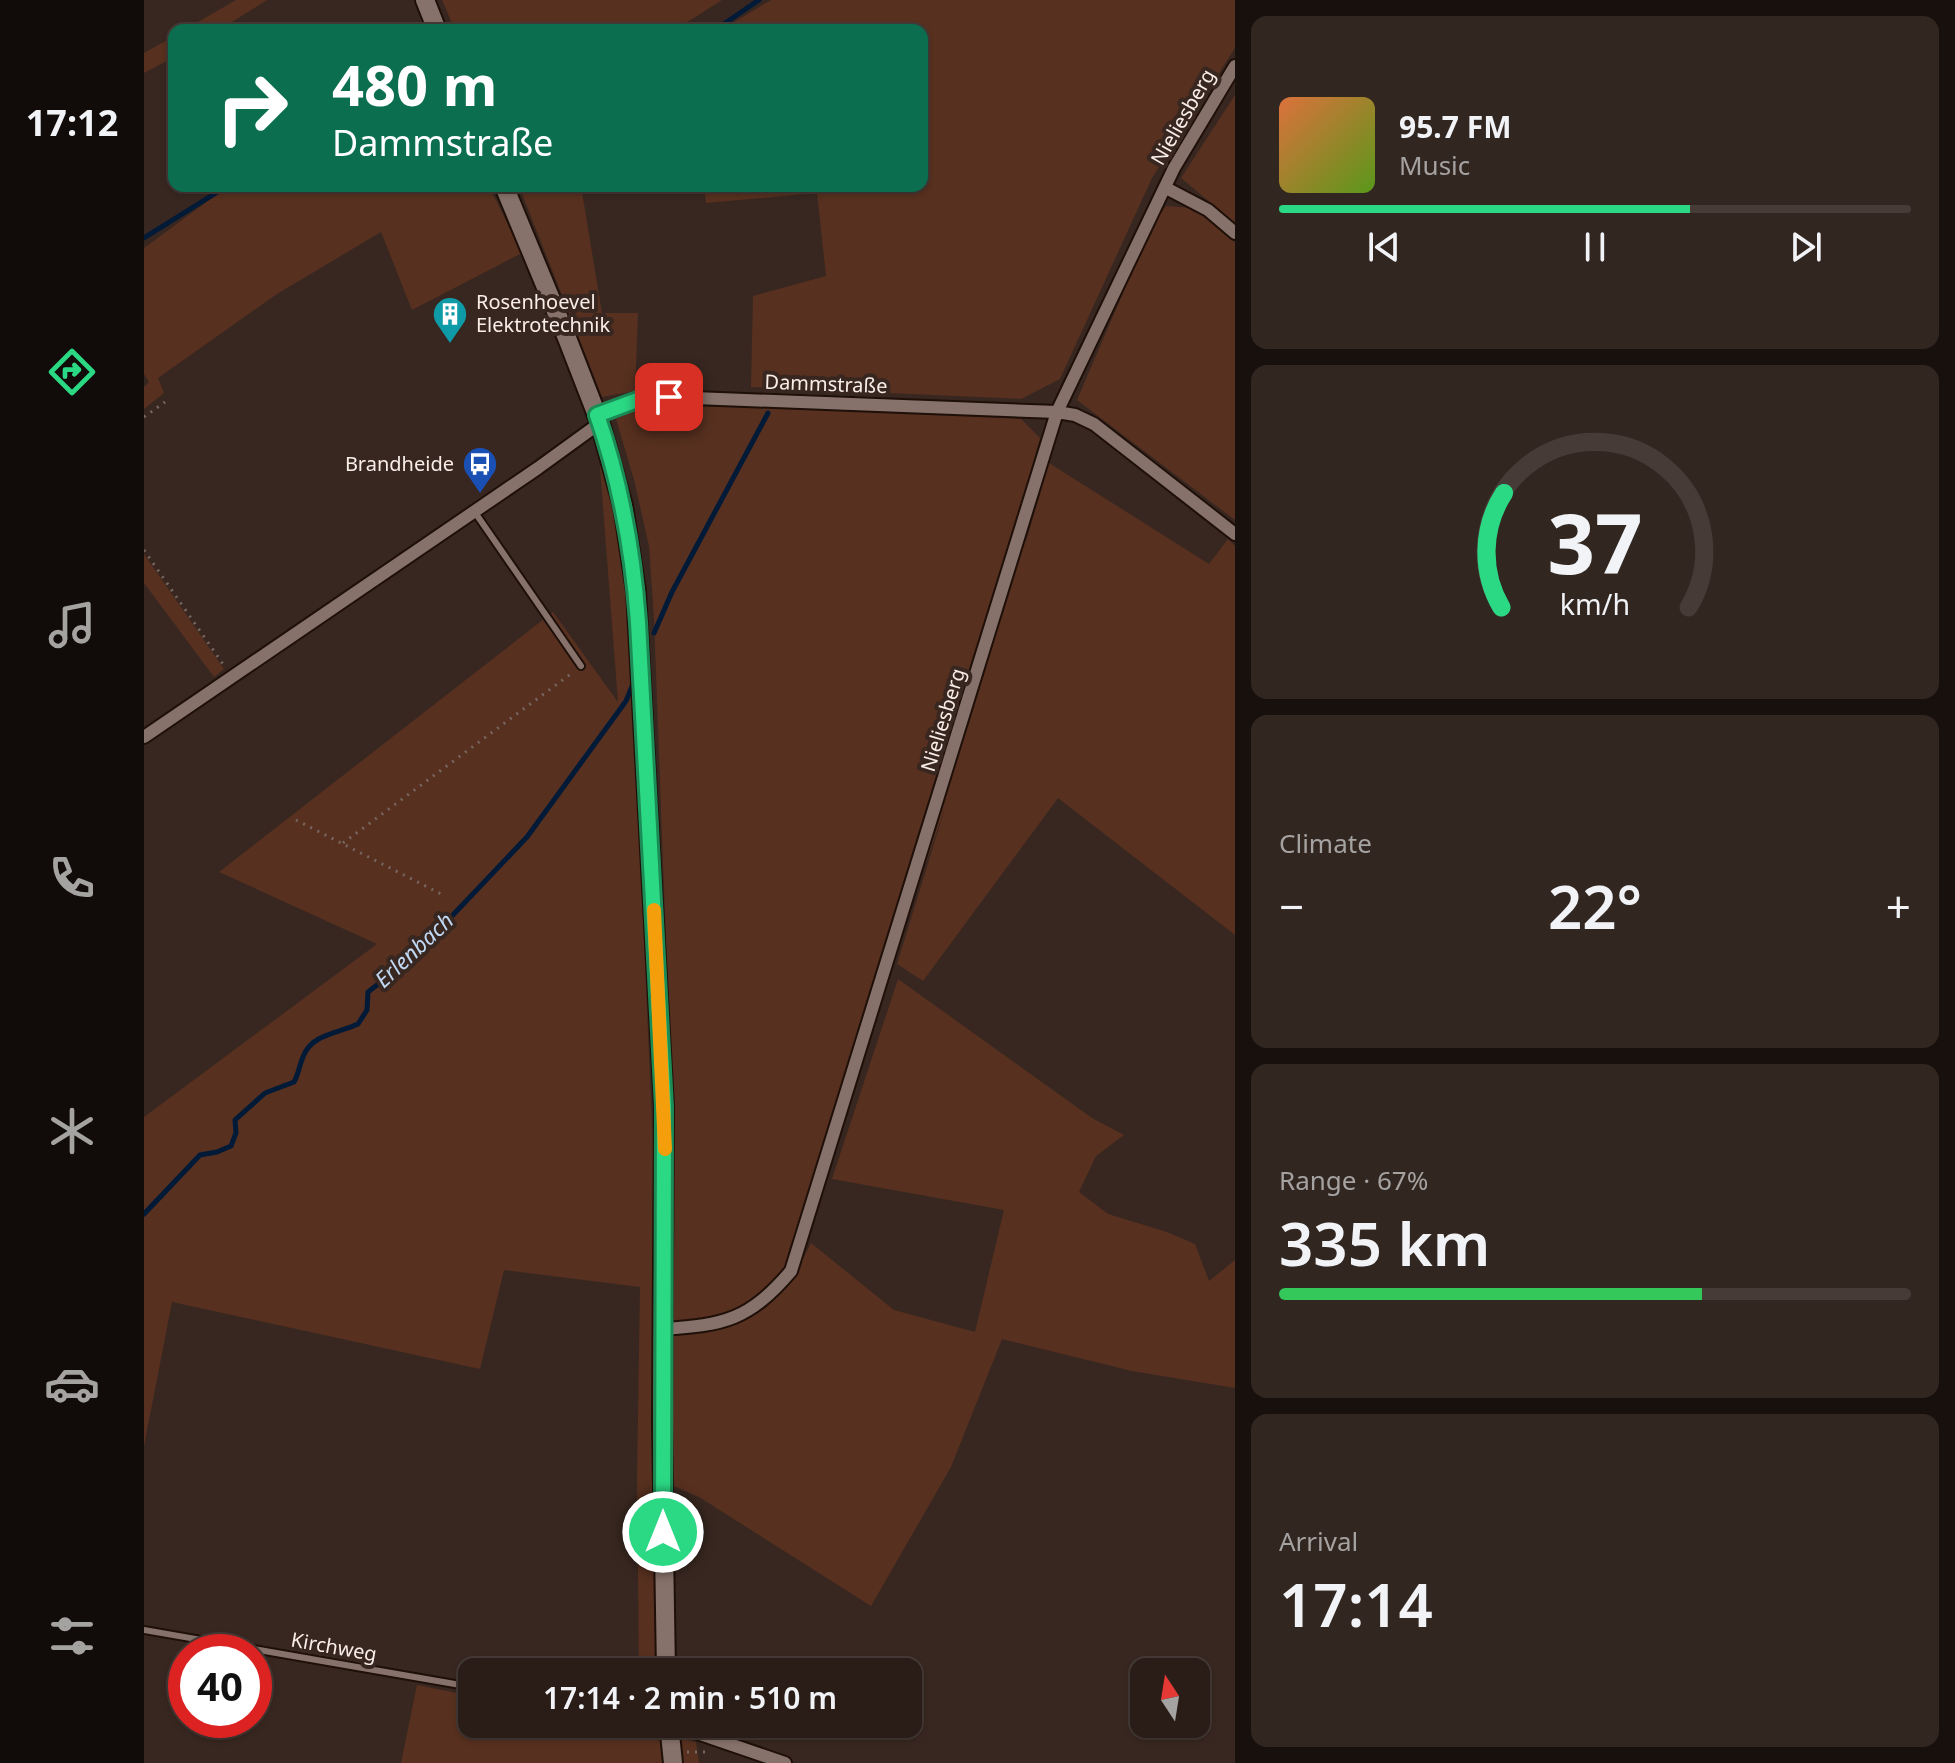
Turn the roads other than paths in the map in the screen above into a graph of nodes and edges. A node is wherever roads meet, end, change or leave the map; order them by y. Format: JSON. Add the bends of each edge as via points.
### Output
{"nodes":[{"id":1,"x":425,"y":0,"type":"edge"},
{"id":2,"x":435,"y":24,"type":"edge"},
{"id":3,"x":1235,"y":66,"type":"edge"},
{"id":4,"x":1166,"y":188,"type":"junction"},
{"id":5,"x":506,"y":192,"type":"edge"},
{"id":6,"x":1235,"y":233,"type":"edge"},
{"id":7,"x":1057,"y":412,"type":"junction"},
{"id":8,"x":598,"y":419,"type":"junction"},
{"id":9,"x":474,"y":511,"type":"junction"},
{"id":10,"x":1235,"y":534,"type":"edge"},
{"id":11,"x":581,"y":666,"type":"road end"},
{"id":12,"x":144,"y":737,"type":"edge"},
{"id":13,"x":663,"y":1329,"type":"junction"},
{"id":14,"x":144,"y":1630,"type":"edge"},
{"id":15,"x":666,"y":1658,"type":"edge"},
{"id":16,"x":458,"y":1685,"type":"edge"},
{"id":17,"x":671,"y":1738,"type":"edge"},
{"id":18,"x":711,"y":1738,"type":"edge"},
{"id":19,"x":673,"y":1763,"type":"edge"},
{"id":20,"x":785,"y":1763,"type":"edge"}],
"edges":[{"from":1,"to":2,"type":"street"},
{"from":3,"to":4,"type":"street","name":"Nieliesberg"},
{"from":4,"to":6,"type":"street","via":[[1208,210]]},
{"from":4,"to":7,"type":"street","name":"Nieliesberg"},
{"from":5,"to":8,"type":"street"},
{"from":7,"to":8,"type":"street","name":"Dammstraße","via":[[669,397],[640,399]]},
{"from":7,"to":10,"type":"street","name":"Dammstraße","via":[[1094,424]]},
{"from":7,"to":13,"type":"street","name":"Nieliesberg","via":[[791,1271],[745,1313],[711,1326]]},
{"from":8,"to":9,"type":"street"},
{"from":8,"to":13,"type":"street","via":[[623,506],[636,591],[664,1107]]},
{"from":9,"to":11,"type":"lane"},
{"from":9,"to":12,"type":"street"},
{"from":13,"to":15,"type":"street"},
{"from":14,"to":16,"type":"lane","name":"Kirchweg"},
{"from":17,"to":19,"type":"street"},
{"from":18,"to":20,"type":"street"}]}
